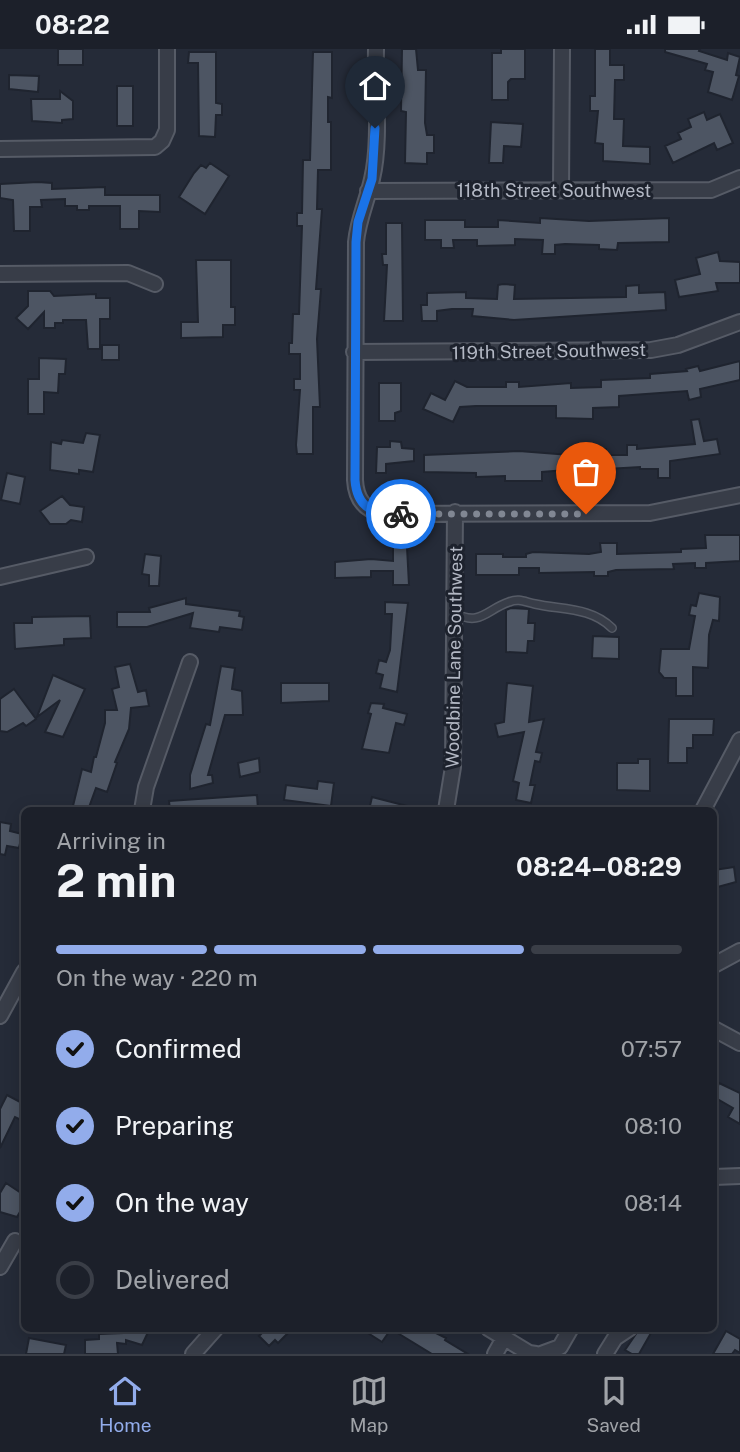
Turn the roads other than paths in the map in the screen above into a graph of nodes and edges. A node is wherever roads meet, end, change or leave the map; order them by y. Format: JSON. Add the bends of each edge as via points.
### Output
{"nodes":[{"id":1,"x":167,"y":49,"type":"edge"},
{"id":2,"x":376,"y":49,"type":"edge"},
{"id":3,"x":562,"y":49,"type":"edge"},
{"id":4,"x":0,"y":149,"type":"edge"},
{"id":5,"x":739,"y":178,"type":"edge"},
{"id":6,"x":562,"y":188,"type":"junction"},
{"id":7,"x":368,"y":191,"type":"junction"},
{"id":8,"x":0,"y":274,"type":"edge"},
{"id":9,"x":155,"y":285,"type":"dead end"},
{"id":10,"x":740,"y":321,"type":"edge"},
{"id":11,"x":354,"y":352,"type":"junction"},
{"id":12,"x":740,"y":495,"type":"edge"},
{"id":13,"x":455,"y":512,"type":"junction"},
{"id":14,"x":86,"y":557,"type":"dead end"},
{"id":15,"x":0,"y":577,"type":"edge"},
{"id":16,"x":454,"y":612,"type":"junction"},
{"id":17,"x":612,"y":628,"type":"dead end"},
{"id":18,"x":190,"y":662,"type":"dead end"},
{"id":19,"x":740,"y":740,"type":"edge"},
{"id":20,"x":143,"y":807,"type":"edge"},
{"id":21,"x":446,"y":807,"type":"edge"},
{"id":22,"x":705,"y":807,"type":"edge"},
{"id":23,"x":740,"y":951,"type":"edge"},
{"id":24,"x":717,"y":963,"type":"edge"},
{"id":25,"x":21,"y":978,"type":"edge"},
{"id":26,"x":0,"y":1016,"type":"edge"},
{"id":27,"x":717,"y":1031,"type":"edge"},
{"id":28,"x":740,"y":1043,"type":"edge"},
{"id":29,"x":740,"y":1176,"type":"edge"},
{"id":30,"x":717,"y":1177,"type":"edge"},
{"id":31,"x":13,"y":1240,"type":"edge"},
{"id":32,"x":0,"y":1268,"type":"edge"},
{"id":33,"x":212,"y":1332,"type":"edge"},
{"id":34,"x":494,"y":1332,"type":"edge"},
{"id":35,"x":569,"y":1332,"type":"edge"},
{"id":36,"x":625,"y":1332,"type":"edge"},
{"id":37,"x":504,"y":1338,"type":"junction"},
{"id":38,"x":193,"y":1354,"type":"edge"},
{"id":39,"x":495,"y":1354,"type":"edge"},
{"id":40,"x":541,"y":1354,"type":"edge"},
{"id":41,"x":605,"y":1354,"type":"edge"}],
"edges":[{"from":1,"to":4,"type":"street","via":[[167,130],[162,141],[147,150]]},
{"from":2,"to":7,"type":"street","via":[[375,155]]},
{"from":3,"to":6,"type":"street"},
{"from":5,"to":6,"type":"street","name":"118th Street Southwest","via":[[711,190]]},
{"from":6,"to":7,"type":"street","name":"118th Street Southwest"},
{"from":7,"to":11,"type":"street","via":[[356,242]]},
{"from":8,"to":9,"type":"street","via":[[128,273]]},
{"from":10,"to":11,"type":"street","name":"119th Street Southwest","via":[[678,345],[651,350]]},
{"from":11,"to":13,"type":"street","via":[[359,500],[372,512],[383,514]]},
{"from":12,"to":13,"type":"street","via":[[650,513]]},
{"from":13,"to":16,"type":"street","name":"Woodbine Lane Southwest"},
{"from":14,"to":15,"type":"street"},
{"from":16,"to":17,"type":"lane","via":[[473,620],[484,618],[507,602],[519,600],[579,611]]},
{"from":16,"to":21,"type":"street","name":"Woodbine Lane Southwest","via":[[453,768]]},
{"from":18,"to":20,"type":"street"},
{"from":19,"to":22,"type":"street"},
{"from":23,"to":24,"type":"street"},
{"from":25,"to":26,"type":"street"},
{"from":27,"to":28,"type":"street"},
{"from":29,"to":30,"type":"street"},
{"from":31,"to":32,"type":"street"},
{"from":33,"to":38,"type":"street"},
{"from":34,"to":37,"type":"street"},
{"from":35,"to":40,"type":"street","via":[[560,1347]]},
{"from":36,"to":41,"type":"street"},
{"from":37,"to":39,"type":"street"},
{"from":37,"to":40,"type":"street","via":[[529,1353]]}]}
